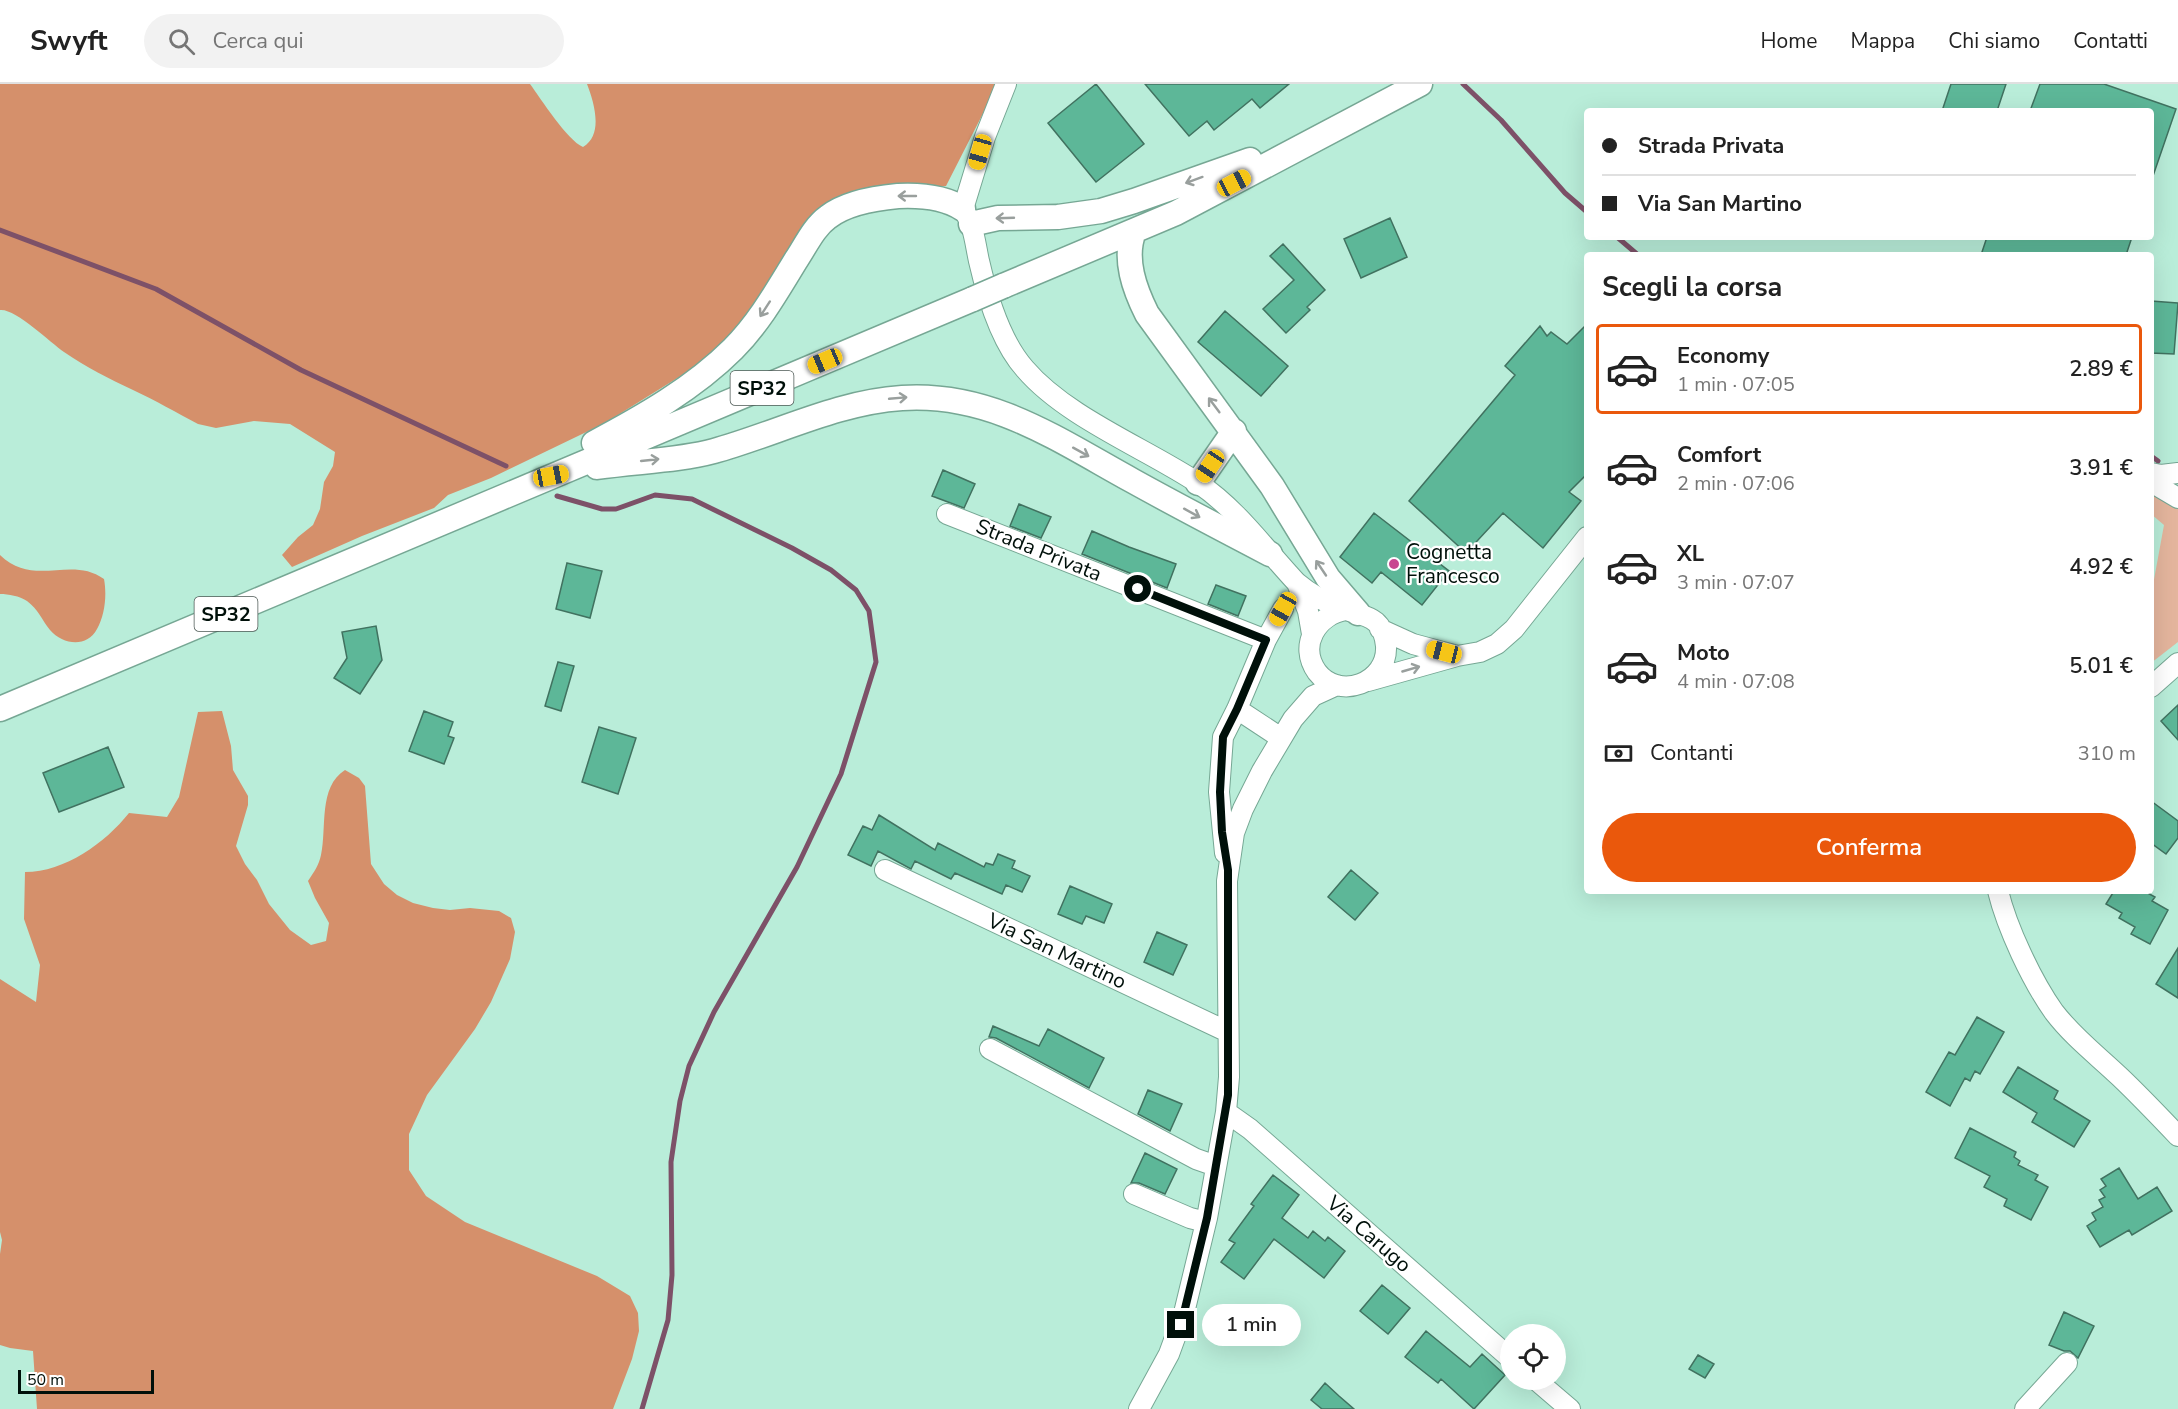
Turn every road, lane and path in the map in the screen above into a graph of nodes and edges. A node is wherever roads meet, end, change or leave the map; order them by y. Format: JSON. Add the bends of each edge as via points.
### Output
{"nodes":[{"id":1,"x":1006,"y":84,"type":"edge"},
{"id":2,"x":1412,"y":89,"type":"edge"},
{"id":3,"x":967,"y":217,"type":"junction"},
{"id":4,"x":1134,"y":231,"type":"junction"},
{"id":5,"x":1234,"y":431,"type":"junction"},
{"id":6,"x":2154,"y":474,"type":"edge"},
{"id":7,"x":2178,"y":475,"type":"edge"},
{"id":8,"x":551,"y":476,"type":"junction"},
{"id":9,"x":1198,"y":483,"type":"junction"},
{"id":10,"x":2154,"y":484,"type":"edge"},
{"id":11,"x":2178,"y":493,"type":"edge"},
{"id":12,"x":2178,"y":498,"type":"edge"},
{"id":13,"x":947,"y":514,"type":"dead end"},
{"id":14,"x":452,"y":518,"type":"junction"},
{"id":15,"x":1584,"y":541,"type":"edge"},
{"id":16,"x":1270,"y":554,"type":"junction"},
{"id":17,"x":1297,"y":583,"type":"junction"},
{"id":18,"x":1283,"y":609,"type":"dead end"},
{"id":19,"x":1352,"y":611,"type":"junction"},
{"id":20,"x":1380,"y":629,"type":"junction"},
{"id":21,"x":1312,"y":634,"type":"junction"},
{"id":22,"x":1266,"y":640,"type":"junction"},
{"id":23,"x":1457,"y":656,"type":"junction"},
{"id":24,"x":1312,"y":661,"type":"junction"},
{"id":25,"x":2178,"y":663,"type":"edge"},
{"id":26,"x":1366,"y":682,"type":"junction"},
{"id":27,"x":2154,"y":684,"type":"edge"},
{"id":28,"x":1337,"y":685,"type":"junction"},
{"id":29,"x":1303,"y":707,"type":"junction"},
{"id":30,"x":1237,"y":709,"type":"junction"},
{"id":31,"x":0,"y":710,"type":"edge"},
{"id":32,"x":1281,"y":738,"type":"junction"},
{"id":33,"x":885,"y":870,"type":"dead end"},
{"id":34,"x":1228,"y":870,"type":"junction"},
{"id":35,"x":1999,"y":894,"type":"edge"},
{"id":36,"x":1228,"y":1032,"type":"junction"},
{"id":37,"x":990,"y":1049,"type":"dead end"},
{"id":38,"x":1226,"y":1112,"type":"junction"},
{"id":39,"x":2178,"y":1136,"type":"edge"},
{"id":40,"x":1216,"y":1166,"type":"junction"},
{"id":41,"x":1134,"y":1194,"type":"dead end"},
{"id":42,"x":1206,"y":1222,"type":"junction"},
{"id":43,"x":1500,"y":1349,"type":"edge"},
{"id":44,"x":2067,"y":1363,"type":"dead end"},
{"id":45,"x":1548,"y":1390,"type":"edge"},
{"id":46,"x":1139,"y":1409,"type":"edge"},
{"id":47,"x":1570,"y":1409,"type":"edge"},
{"id":48,"x":2025,"y":1409,"type":"edge"}],
"edges":[{"from":1,"to":3,"type":"street","via":[[984,137]]},
{"from":2,"to":3,"type":"main road","one_way":true,"via":[[1245,162],[1126,204],[1069,217]]},
{"from":2,"to":4,"type":"main road","number":"SP32","via":[[1176,213]]},
{"from":3,"to":9,"type":"street","via":[[995,312],[1023,367],[1064,403]]},
{"from":3,"to":14,"type":"main road","one_way":true,"via":[[955,204],[904,196],[836,212],[816,230],[756,323],[714,367],[611,434],[465,500]]},
{"from":5,"to":4,"type":"main road","one_way":true,"via":[[1143,306],[1131,270]]},
{"from":4,"to":8,"type":"main road","number":"SP32","bridge":true},
{"from":5,"to":9,"type":"main road"},
{"from":19,"to":5,"type":"main road","one_way":true},
{"from":6,"to":7,"type":"street"},
{"from":7,"to":11,"type":"street"},
{"from":8,"to":14,"type":"main road","number":"SP32"},
{"from":8,"to":16,"type":"main road","one_way":true,"via":[[704,453],[879,400],[955,400],[987,407],[1034,427]]},
{"from":9,"to":16,"type":"street","via":[[1237,515]]},
{"from":10,"to":12,"type":"street"},
{"from":13,"to":22,"type":"street","name":"Strada Privata"},
{"from":14,"to":31,"type":"main road","number":"SP32"},
{"from":15,"to":23,"type":"street","via":[[1514,629],[1497,644]]},
{"from":16,"to":17,"type":"street"},
{"from":17,"to":19,"type":"street","via":[[1318,598]]},
{"from":17,"to":21,"type":"street"},
{"from":18,"to":22,"type":"street"},
{"from":19,"to":20,"type":"street","via":[[1372,619]]},
{"from":19,"to":21,"type":"street","via":[[1327,616]]},
{"from":20,"to":23,"type":"street","via":[[1413,644]]},
{"from":20,"to":26,"type":"street","via":[[1386,645],[1384,659]]},
{"from":21,"to":24,"type":"street"},
{"from":22,"to":30,"type":"street"},
{"from":26,"to":23,"type":"street","one_way":true},
{"from":24,"to":28,"type":"street","via":[[1321,676]]},
{"from":24,"to":29,"type":"street"},
{"from":25,"to":27,"type":"street"},
{"from":26,"to":28,"type":"street"},
{"from":28,"to":29,"type":"street","via":[[1318,693]]},
{"from":29,"to":32,"type":"street"},
{"from":30,"to":32,"type":"street"},
{"from":30,"to":34,"type":"street","via":[[1223,737],[1220,792]]},
{"from":32,"to":34,"type":"street","via":[[1243,808]]},
{"from":33,"to":36,"type":"street","name":"Via San Martino"},
{"from":34,"to":36,"type":"street"},
{"from":35,"to":39,"type":"street","via":[[2015,938],[2054,1011]]},
{"from":36,"to":38,"type":"street"},
{"from":37,"to":40,"type":"street"},
{"from":38,"to":40,"type":"street"},
{"from":38,"to":43,"type":"street","name":"Via Carugo"},
{"from":40,"to":42,"type":"street"},
{"from":41,"to":42,"type":"street"},
{"from":42,"to":46,"type":"street","via":[[1181,1325]]},
{"from":44,"to":48,"type":"street"},
{"from":45,"to":47,"type":"street"}]}
